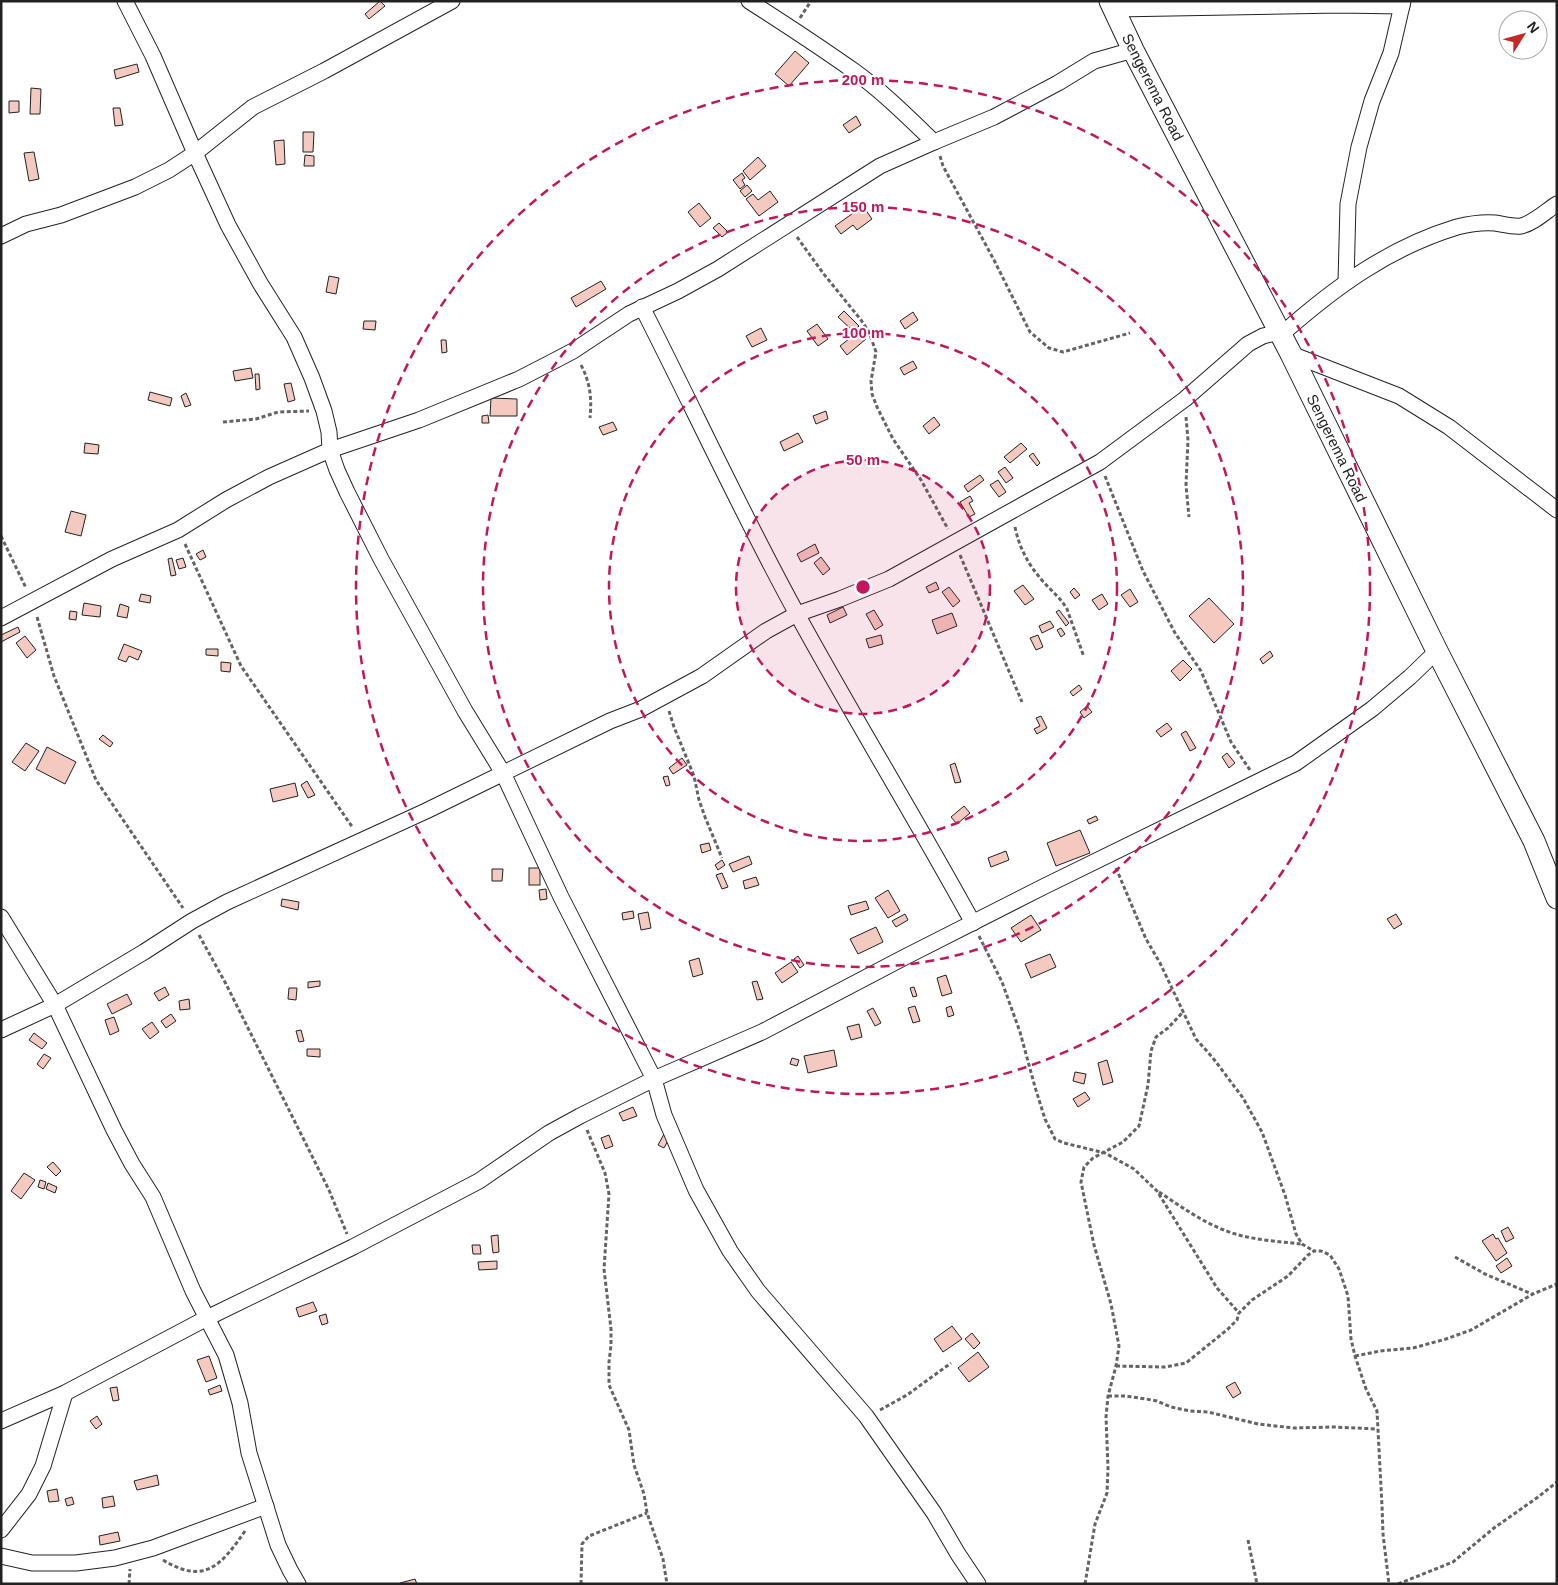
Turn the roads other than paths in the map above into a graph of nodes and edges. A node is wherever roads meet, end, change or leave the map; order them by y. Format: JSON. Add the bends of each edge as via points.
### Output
{"nodes":[{"id":1,"x":125,"y":1,"type":"edge"},
{"id":2,"x":452,"y":1,"type":"edge"},
{"id":3,"x":749,"y":1,"type":"edge"},
{"id":4,"x":1400,"y":4,"type":"edge"},
{"id":5,"x":1112,"y":5,"type":"edge"},
{"id":6,"x":1132,"y":50,"type":"junction"},
{"id":7,"x":934,"y":142,"type":"junction"},
{"id":8,"x":195,"y":153,"type":"junction"},
{"id":9,"x":1557,"y":204,"type":"edge"},
{"id":10,"x":1,"y":236,"type":"edge"},
{"id":11,"x":1346,"y":282,"type":"junction"},
{"id":12,"x":642,"y":307,"type":"junction"},
{"id":13,"x":1281,"y":333,"type":"junction"},
{"id":14,"x":1291,"y":354,"type":"junction"},
{"id":15,"x":330,"y":450,"type":"junction"},
{"id":16,"x":1557,"y":510,"type":"edge"},
{"id":17,"x":797,"y":614,"type":"junction"},
{"id":18,"x":1,"y":618,"type":"edge"},
{"id":19,"x":1437,"y":651,"type":"junction"},
{"id":20,"x":503,"y":773,"type":"junction"},
{"id":21,"x":1557,"y":898,"type":"edge"},
{"id":22,"x":1,"y":917,"type":"edge"},
{"id":23,"x":973,"y":923,"type":"junction"},
{"id":24,"x":55,"y":1005,"type":"junction"},
{"id":25,"x":1,"y":1030,"type":"edge"},
{"id":26,"x":654,"y":1080,"type":"junction"},
{"id":27,"x":207,"y":1318,"type":"junction"},
{"id":28,"x":65,"y":1393,"type":"junction"},
{"id":29,"x":1,"y":1421,"type":"edge"},
{"id":30,"x":263,"y":1507,"type":"junction"},
{"id":31,"x":1,"y":1530,"type":"edge"},
{"id":32,"x":1,"y":1556,"type":"edge"},
{"id":33,"x":298,"y":1584,"type":"edge"},
{"id":34,"x":978,"y":1584,"type":"edge"}],
"edges":[{"from":1,"to":8,"type":"street"},
{"from":2,"to":8,"type":"street","via":[[253,107]]},
{"from":3,"to":7,"type":"street","via":[[855,72]]},
{"from":4,"to":5,"type":"street"},
{"from":4,"to":11,"type":"street","via":[[1391,53],[1372,101],[1359,147],[1348,204]]},
{"from":5,"to":6,"type":"main road","name":"Sengerema Road"},
{"from":6,"to":7,"type":"street","via":[[1094,61],[994,118]]},
{"from":6,"to":13,"type":"main road","name":"Sengerema Road"},
{"from":7,"to":12,"type":"street","via":[[880,166],[718,269]]},
{"from":8,"to":10,"type":"street","via":[[135,187],[61,215],[26,224]]},
{"from":8,"to":15,"type":"street","via":[[228,224],[294,337],[324,411]]},
{"from":9,"to":11,"type":"street","via":[[1521,226],[1476,223],[1431,236],[1392,254]]},
{"from":11,"to":13,"type":"street"},
{"from":12,"to":15,"type":"street","via":[[573,351],[519,379],[419,420]]},
{"from":12,"to":17,"type":"street"},
{"from":13,"to":14,"type":"main road","name":"Sengerema Road"},
{"from":13,"to":17,"type":"street","via":[[1263,336],[1248,344],[1185,399],[1100,462],[889,579]]},
{"from":14,"to":16,"type":"street","via":[[1400,396],[1449,427]]},
{"from":14,"to":19,"type":"main road","name":"Sengerema Road"},
{"from":15,"to":18,"type":"street","via":[[269,477],[178,530],[112,559]]},
{"from":15,"to":20,"type":"street","via":[[381,560]]},
{"from":17,"to":20,"type":"street","via":[[766,631],[702,676],[641,709]]},
{"from":17,"to":23,"type":"street"},
{"from":19,"to":21,"type":"main road","name":"Sengerema Road","via":[[1534,841]]},
{"from":19,"to":23,"type":"street","via":[[1372,709],[1296,763]]},
{"from":20,"to":24,"type":"street","via":[[226,902]]},
{"from":20,"to":26,"type":"street","via":[[561,897]]},
{"from":22,"to":24,"type":"street"},
{"from":23,"to":26,"type":"street","via":[[762,1032]]},
{"from":24,"to":25,"type":"street"},
{"from":24,"to":27,"type":"street","via":[[114,1130],[153,1197]]},
{"from":26,"to":27,"type":"street","via":[[549,1133],[479,1181]]},
{"from":26,"to":34,"type":"street","via":[[664,1115],[696,1190],[730,1251],[758,1291],[866,1416],[934,1513]]},
{"from":27,"to":28,"type":"street"},
{"from":27,"to":30,"type":"street","via":[[226,1354]]},
{"from":28,"to":29,"type":"street"},
{"from":28,"to":31,"type":"street","via":[[43,1466],[29,1494]]},
{"from":30,"to":32,"type":"street","via":[[153,1548],[115,1558],[76,1563],[32,1563]]},
{"from":30,"to":33,"type":"street"}]}
